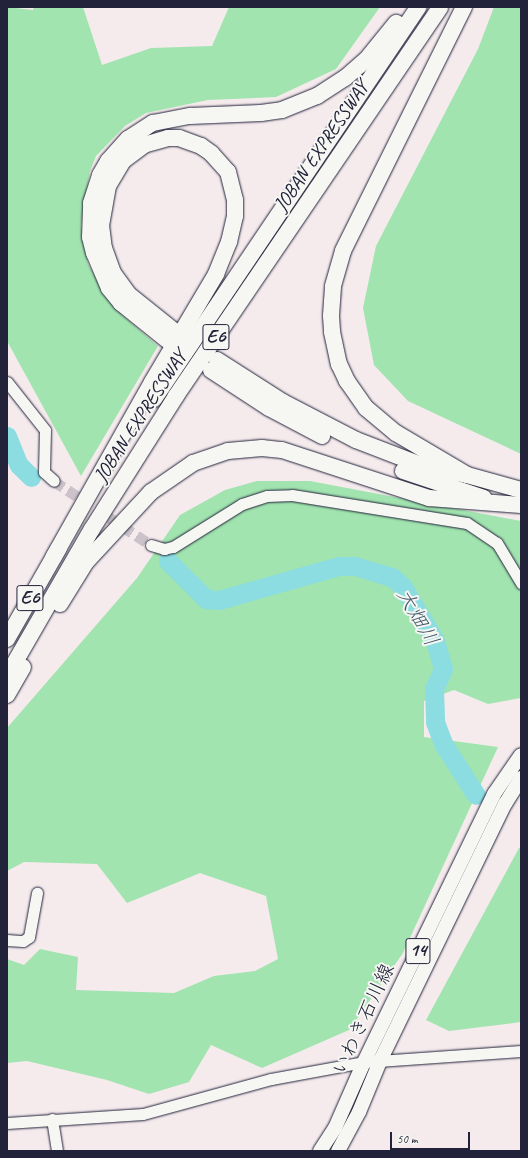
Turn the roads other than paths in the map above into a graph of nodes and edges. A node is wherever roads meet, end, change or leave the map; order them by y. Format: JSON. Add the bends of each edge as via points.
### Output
{"nodes":[{"id":1,"x":407,"y":7,"type":"edge"},
{"id":2,"x":418,"y":7,"type":"edge"},
{"id":3,"x":440,"y":7,"type":"edge"},
{"id":4,"x":464,"y":7,"type":"edge"},
{"id":5,"x":7,"y":382,"type":"edge"},
{"id":6,"x":467,"y":475,"type":"junction"},
{"id":7,"x":54,"y":481,"type":"tunnel mouth"},
{"id":8,"x":521,"y":490,"type":"edge"},
{"id":9,"x":491,"y":501,"type":"junction"},
{"id":10,"x":521,"y":506,"type":"edge"},
{"id":11,"x":151,"y":545,"type":"tunnel mouth"},
{"id":12,"x":53,"y":558,"type":"junction"},
{"id":13,"x":521,"y":584,"type":"edge"},
{"id":14,"x":7,"y":639,"type":"edge"},
{"id":15,"x":7,"y":676,"type":"edge"},
{"id":16,"x":7,"y":695,"type":"edge"},
{"id":17,"x":521,"y":755,"type":"edge"},
{"id":18,"x":521,"y":778,"type":"edge"},
{"id":19,"x":37,"y":893,"type":"dead end"},
{"id":20,"x":7,"y":940,"type":"edge"},
{"id":21,"x":521,"y":1051,"type":"edge"},
{"id":22,"x":381,"y":1059,"type":"junction"},
{"id":23,"x":364,"y":1062,"type":"junction"},
{"id":24,"x":52,"y":1119,"type":"junction"},
{"id":25,"x":7,"y":1123,"type":"edge"},
{"id":26,"x":57,"y":1151,"type":"edge"},
{"id":27,"x":320,"y":1151,"type":"edge"},
{"id":28,"x":338,"y":1151,"type":"edge"}],
"edges":[{"from":1,"to":12,"type":"highway","via":[[366,60],[339,82],[316,96],[282,110],[190,116],[153,124],[128,139],[108,161],[100,175],[91,203],[90,231],[94,253],[106,282],[121,303],[170,335],[128,294],[113,273],[104,248],[101,225],[108,186],[124,161],[144,145],[168,138],[178,138],[201,146],[228,172],[235,200],[235,216],[229,242],[216,274]]},
{"from":2,"to":12,"type":"highway","name":"JOBAN EXPRESSWAY","number":"E6","via":[[165,382]]},
{"from":3,"to":15,"type":"highway","name":"JOBAN EXPRESSWAY","number":"E6","via":[[176,396],[62,579]]},
{"from":4,"to":6,"type":"highway","via":[[349,237],[333,287],[331,316],[340,364],[347,381],[366,408],[396,433]]},
{"from":5,"to":7,"type":"street","via":[[45,430],[44,472]]},
{"from":6,"to":8,"type":"highway"},
{"from":6,"to":9,"type":"highway","via":[[426,467],[356,440],[214,365],[269,408],[351,450]]},
{"from":9,"to":10,"type":"highway"},
{"from":9,"to":16,"type":"highway","via":[[450,502],[429,498],[282,450],[248,448],[211,455],[174,474],[151,492],[104,540],[67,591]]},
{"from":11,"to":13,"type":"street","via":[[164,549],[173,547],[242,504],[267,496],[292,495],[467,523],[497,543]]},
{"from":12,"to":14,"type":"highway","name":"JOBAN EXPRESSWAY","number":"E6"},
{"from":17,"to":23,"type":"main road","name":"いわき石川線","number":"14","via":[[494,794]]},
{"from":18,"to":22,"type":"main road","name":"いわき石川線","number":"14","via":[[505,804]]},
{"from":19,"to":20,"type":"street","via":[[29,937],[23,941]]},
{"from":21,"to":22,"type":"street"},
{"from":22,"to":23,"type":"street"},
{"from":22,"to":28,"type":"main road","name":"いわき石川線","number":"14","via":[[359,1112]]},
{"from":23,"to":24,"type":"street","via":[[270,1079],[143,1114]]},
{"from":23,"to":27,"type":"main road","name":"いわき石川線","number":"14","via":[[335,1128]]},
{"from":24,"to":25,"type":"street"},
{"from":24,"to":26,"type":"street"}]}
